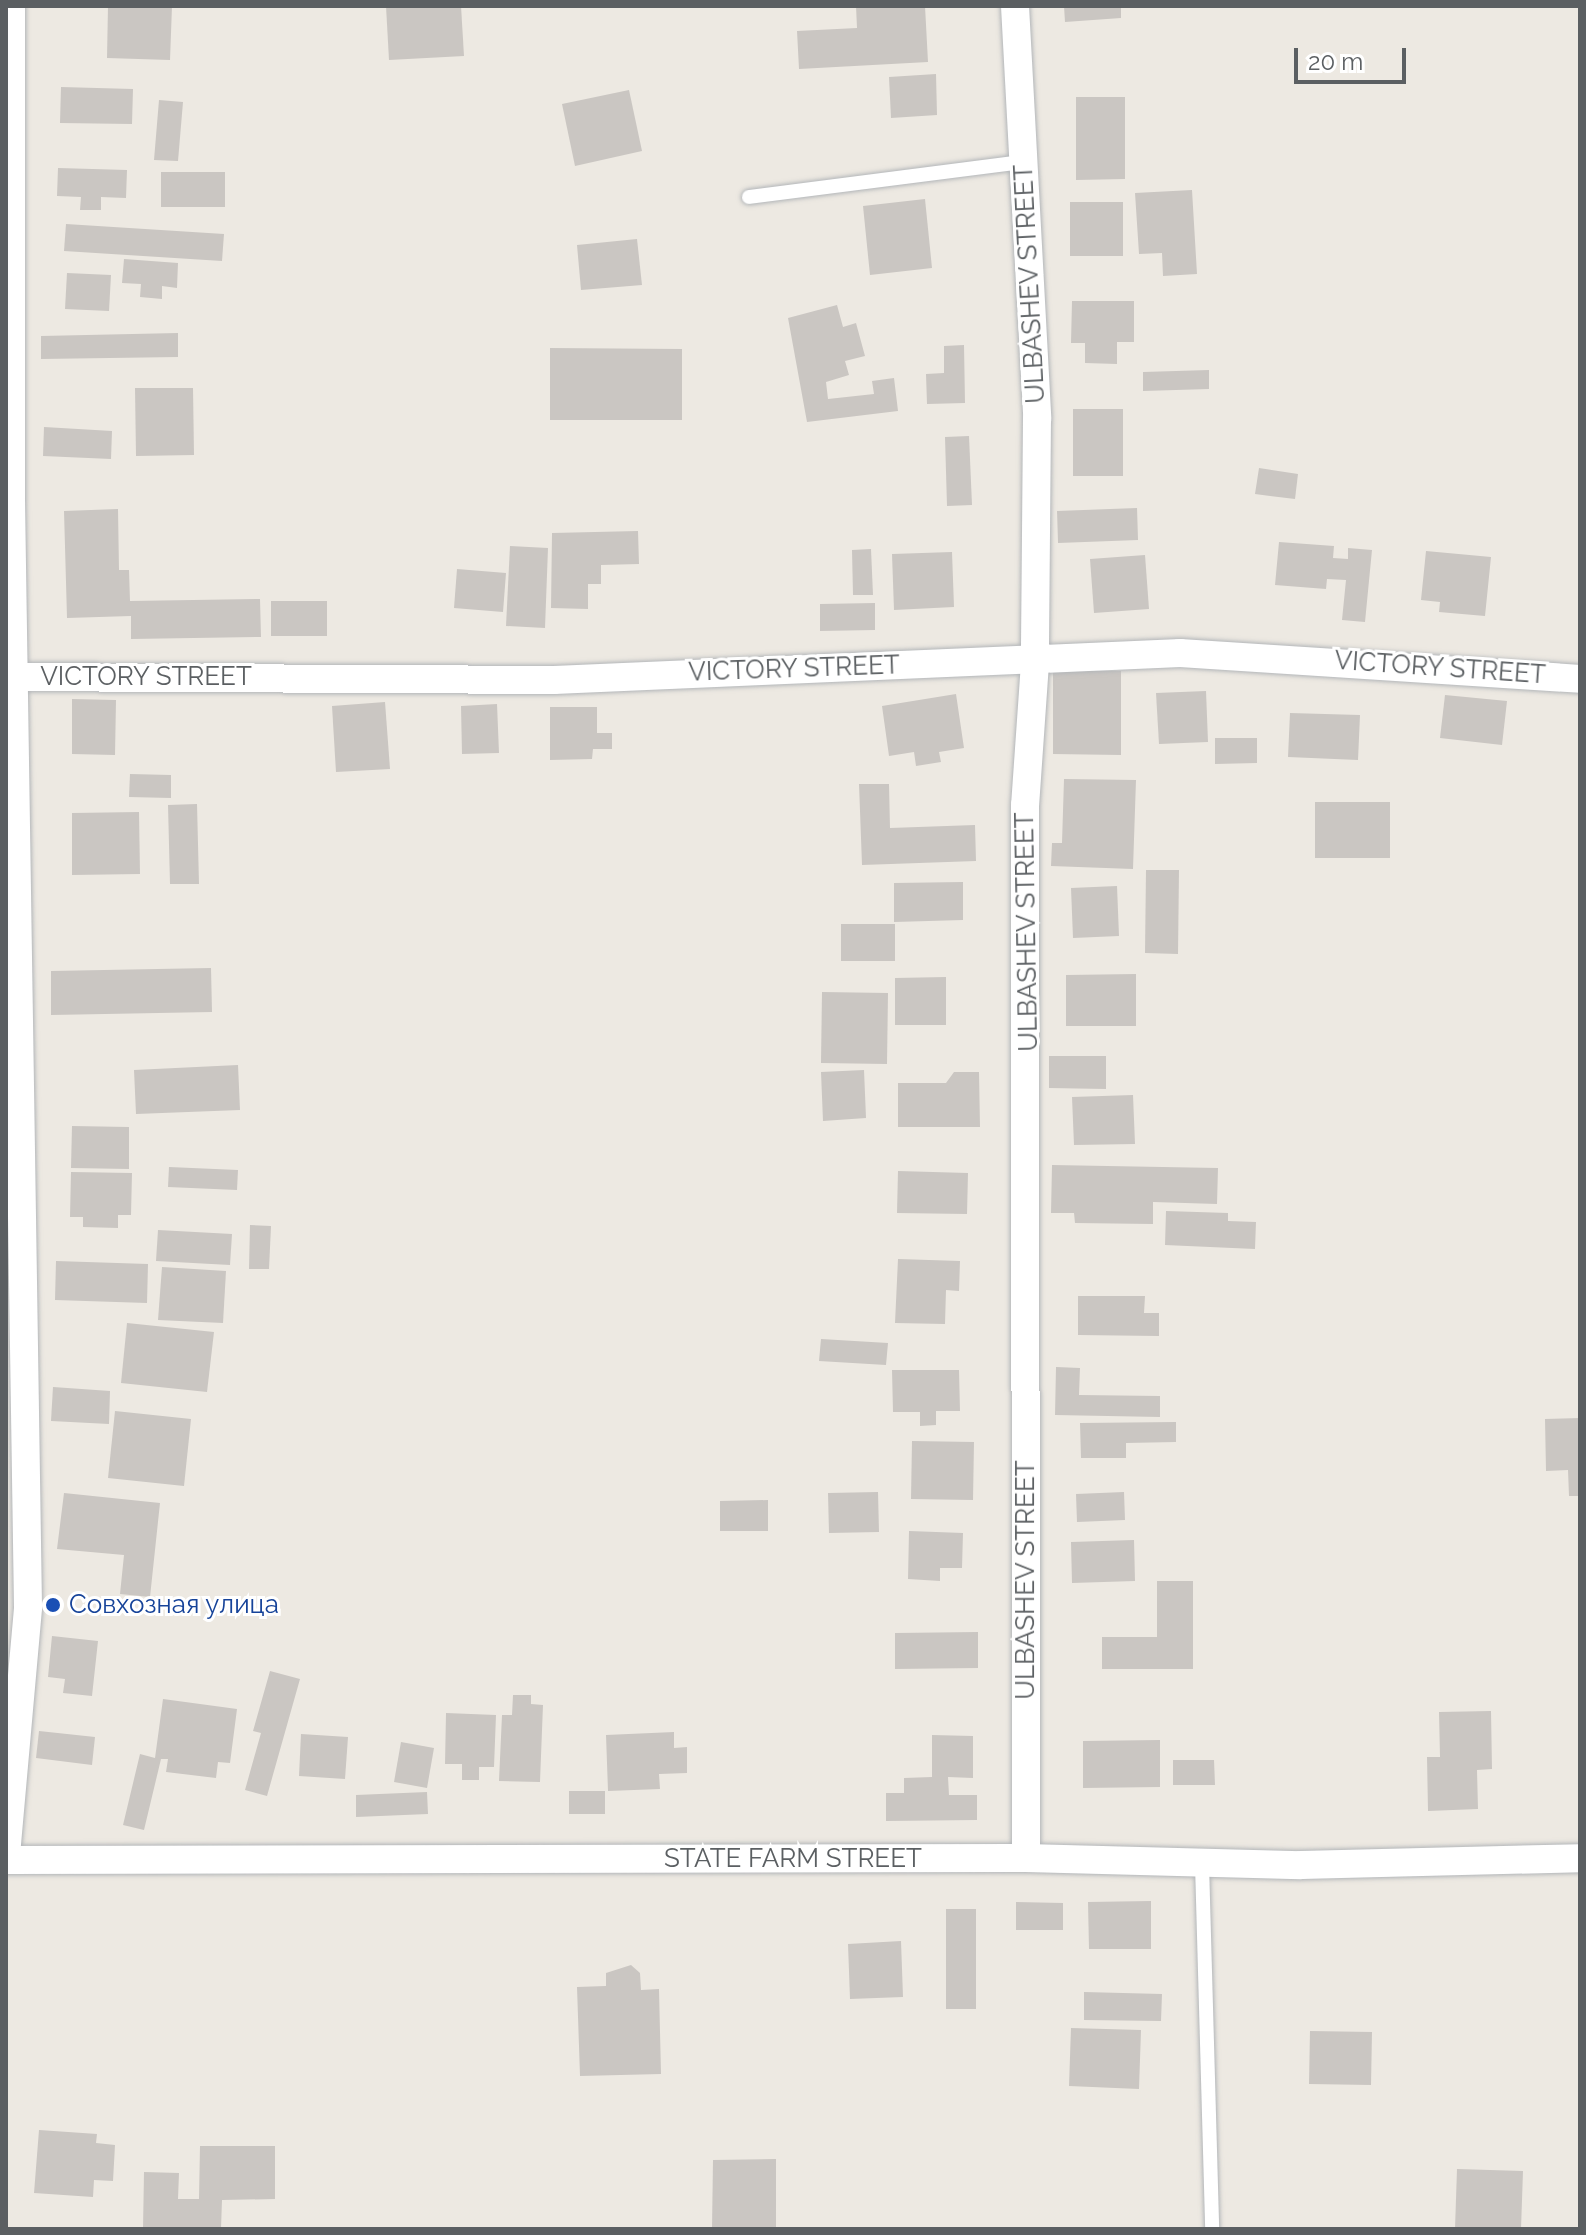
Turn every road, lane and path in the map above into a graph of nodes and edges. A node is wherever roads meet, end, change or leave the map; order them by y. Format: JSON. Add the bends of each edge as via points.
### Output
{"nodes":[{"id":1,"x":11,"y":6,"type":"edge"},
{"id":2,"x":1015,"y":6,"type":"edge"},
{"id":3,"x":1023,"y":162,"type":"junction"},
{"id":4,"x":749,"y":197,"type":"dead end"},
{"id":5,"x":1035,"y":663,"type":"junction"},
{"id":6,"x":10,"y":677,"type":"edge"},
{"id":7,"x":1580,"y":679,"type":"edge"},
{"id":8,"x":6,"y":1858,"type":"edge"},
{"id":9,"x":1026,"y":1858,"type":"junction"},
{"id":10,"x":1580,"y":1858,"type":"edge"},
{"id":11,"x":1202,"y":1864,"type":"junction"},
{"id":12,"x":1212,"y":2229,"type":"edge"}],
"edges":[{"from":1,"to":6,"type":"street"},
{"from":2,"to":3,"type":"street","name":"ULBASHEV STREET"},
{"from":3,"to":4,"type":"lane"},
{"from":3,"to":5,"type":"street","name":"ULBASHEV STREET","via":[[1037,418]]},
{"from":5,"to":6,"type":"street","name":"VICTORY STREET","via":[[787,667],[554,680]]},
{"from":5,"to":7,"type":"street","name":"VICTORY STREET","via":[[1082,654],[1180,653]]},
{"from":5,"to":9,"type":"street","name":"ULBASHEV STREET","via":[[1025,805]]},
{"from":6,"to":8,"type":"street","via":[[28,1607]]},
{"from":8,"to":9,"type":"street","name":"STATE FARM STREET"},
{"from":9,"to":11,"type":"street","name":"STATE FARM STREET"},
{"from":10,"to":11,"type":"street","name":"STATE FARM STREET"},
{"from":11,"to":12,"type":"lane"}]}
